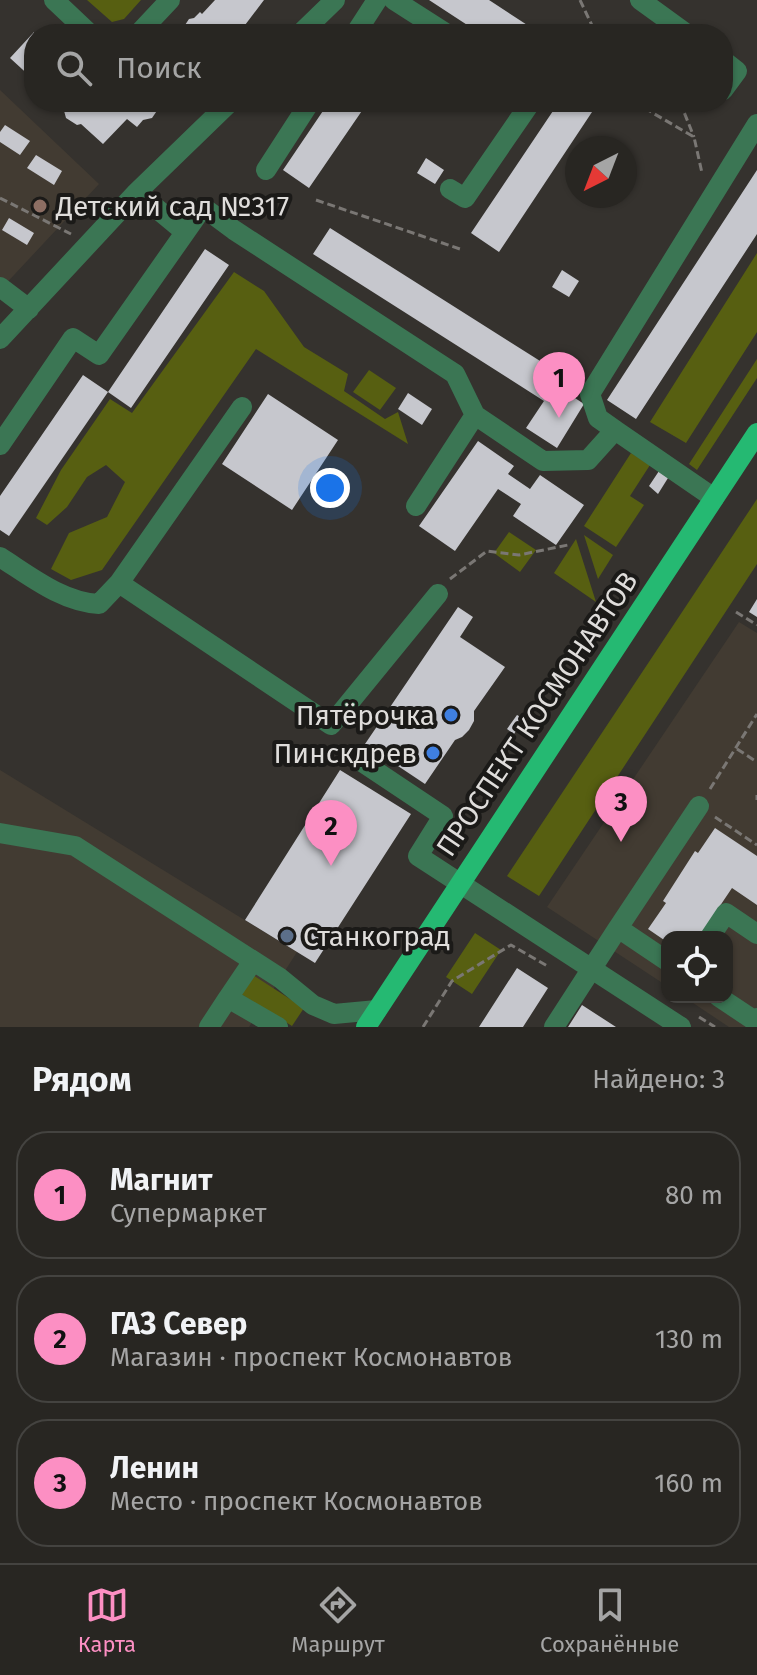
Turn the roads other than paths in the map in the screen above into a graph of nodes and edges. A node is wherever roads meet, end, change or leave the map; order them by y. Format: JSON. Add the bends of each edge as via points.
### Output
{"nodes":[{"id":1,"x":54,"y":0,"type":"edge"},
{"id":2,"x":170,"y":0,"type":"edge"},
{"id":3,"x":335,"y":0,"type":"edge"},
{"id":4,"x":377,"y":0,"type":"edge"},
{"id":5,"x":394,"y":0,"type":"edge"},
{"id":6,"x":640,"y":0,"type":"edge"},
{"id":7,"x":79,"y":24,"type":"edge"},
{"id":8,"x":147,"y":24,"type":"edge"},
{"id":9,"x":310,"y":24,"type":"edge"},
{"id":10,"x":361,"y":24,"type":"edge"},
{"id":11,"x":431,"y":24,"type":"edge"},
{"id":12,"x":673,"y":24,"type":"edge"},
{"id":13,"x":220,"y":112,"type":"edge"},
{"id":14,"x":304,"y":112,"type":"edge"},
{"id":15,"x":524,"y":112,"type":"edge"},
{"id":16,"x":757,"y":124,"type":"edge"},
{"id":17,"x":266,"y":170,"type":"dead end"},
{"id":18,"x":450,"y":189,"type":"dead end"},
{"id":19,"x":135,"y":194,"type":"junction"},
{"id":20,"x":185,"y":232,"type":"junction"},
{"id":21,"x":0,"y":287,"type":"edge"},
{"id":22,"x":29,"y":309,"type":"junction"},
{"id":23,"x":0,"y":339,"type":"edge"},
{"id":24,"x":242,"y":407,"type":"dead end"},
{"id":25,"x":475,"y":415,"type":"junction"},
{"id":26,"x":615,"y":430,"type":"junction"},
{"id":27,"x":757,"y":433,"type":"edge"},
{"id":28,"x":0,"y":445,"type":"edge"},
{"id":29,"x":714,"y":498,"type":"junction"},
{"id":30,"x":416,"y":506,"type":"dead end"},
{"id":31,"x":0,"y":557,"type":"edge"},
{"id":32,"x":119,"y":583,"type":"junction"},
{"id":33,"x":442,"y":588,"type":"road end"},
{"id":34,"x":353,"y":756,"type":"dead end"},
{"id":35,"x":699,"y":806,"type":"road end"},
{"id":36,"x":0,"y":833,"type":"edge"},
{"id":37,"x":459,"y":882,"type":"junction"},
{"id":38,"x":618,"y":928,"type":"junction"},
{"id":39,"x":714,"y":931,"type":"edge"},
{"id":40,"x":757,"y":934,"type":"edge"},
{"id":41,"x":661,"y":957,"type":"edge"},
{"id":42,"x":253,"y":961,"type":"junction"},
{"id":43,"x":591,"y":969,"type":"junction"},
{"id":44,"x":228,"y":998,"type":"junction"},
{"id":45,"x":728,"y":1003,"type":"edge"},
{"id":46,"x":757,"y":1018,"type":"edge"},
{"id":47,"x":371,"y":1019,"type":"edge"},
{"id":48,"x":209,"y":1027,"type":"edge"},
{"id":49,"x":278,"y":1027,"type":"edge"},
{"id":50,"x":554,"y":1027,"type":"edge"},
{"id":51,"x":681,"y":1027,"type":"edge"}],
"edges":[{"from":1,"to":7,"type":"street"},
{"from":2,"to":8,"type":"street"},
{"from":3,"to":9,"type":"street"},
{"from":4,"to":10,"type":"street"},
{"from":5,"to":11,"type":"street"},
{"from":6,"to":12,"type":"street"},
{"from":13,"to":19,"type":"street"},
{"from":14,"to":17,"type":"street"},
{"from":15,"to":18,"type":"street","via":[[465,198]]},
{"from":16,"to":26,"type":"street","via":[[590,394],[598,418]]},
{"from":19,"to":20,"type":"street"},
{"from":19,"to":22,"type":"street"},
{"from":20,"to":25,"type":"street","via":[[203,207],[455,374]]},
{"from":20,"to":28,"type":"street","via":[[99,355],[73,338]]},
{"from":21,"to":22,"type":"street"},
{"from":22,"to":23,"type":"street"},
{"from":24,"to":32,"type":"street"},
{"from":25,"to":26,"type":"street","via":[[543,461],[588,460]]},
{"from":25,"to":30,"type":"street"},
{"from":26,"to":29,"type":"street"},
{"from":27,"to":29,"type":"main road","name":"ПРОСПЕКТ КОСМОНАВТОВ"},
{"from":29,"to":37,"type":"main road","name":"ПРОСПЕКТ КОСМОНАВТОВ"},
{"from":31,"to":32,"type":"street","via":[[83,603],[99,604]]},
{"from":32,"to":33,"type":"street","via":[[331,725]]},
{"from":34,"to":37,"type":"street","via":[[443,816],[418,856]]},
{"from":35,"to":38,"type":"street"},
{"from":36,"to":42,"type":"street","via":[[75,846]]},
{"from":37,"to":43,"type":"street"},
{"from":37,"to":47,"type":"main road","name":"ПРОСПЕКТ КОСМОНАВТОВ"},
{"from":38,"to":41,"type":"street"},
{"from":38,"to":43,"type":"street"},
{"from":39,"to":40,"type":"street","via":[[726,913]]},
{"from":42,"to":44,"type":"street"},
{"from":42,"to":47,"type":"street","via":[[313,1005]]},
{"from":43,"to":50,"type":"street"},
{"from":43,"to":51,"type":"street"},
{"from":44,"to":48,"type":"street"},
{"from":44,"to":49,"type":"street"},
{"from":45,"to":46,"type":"street"}]}
